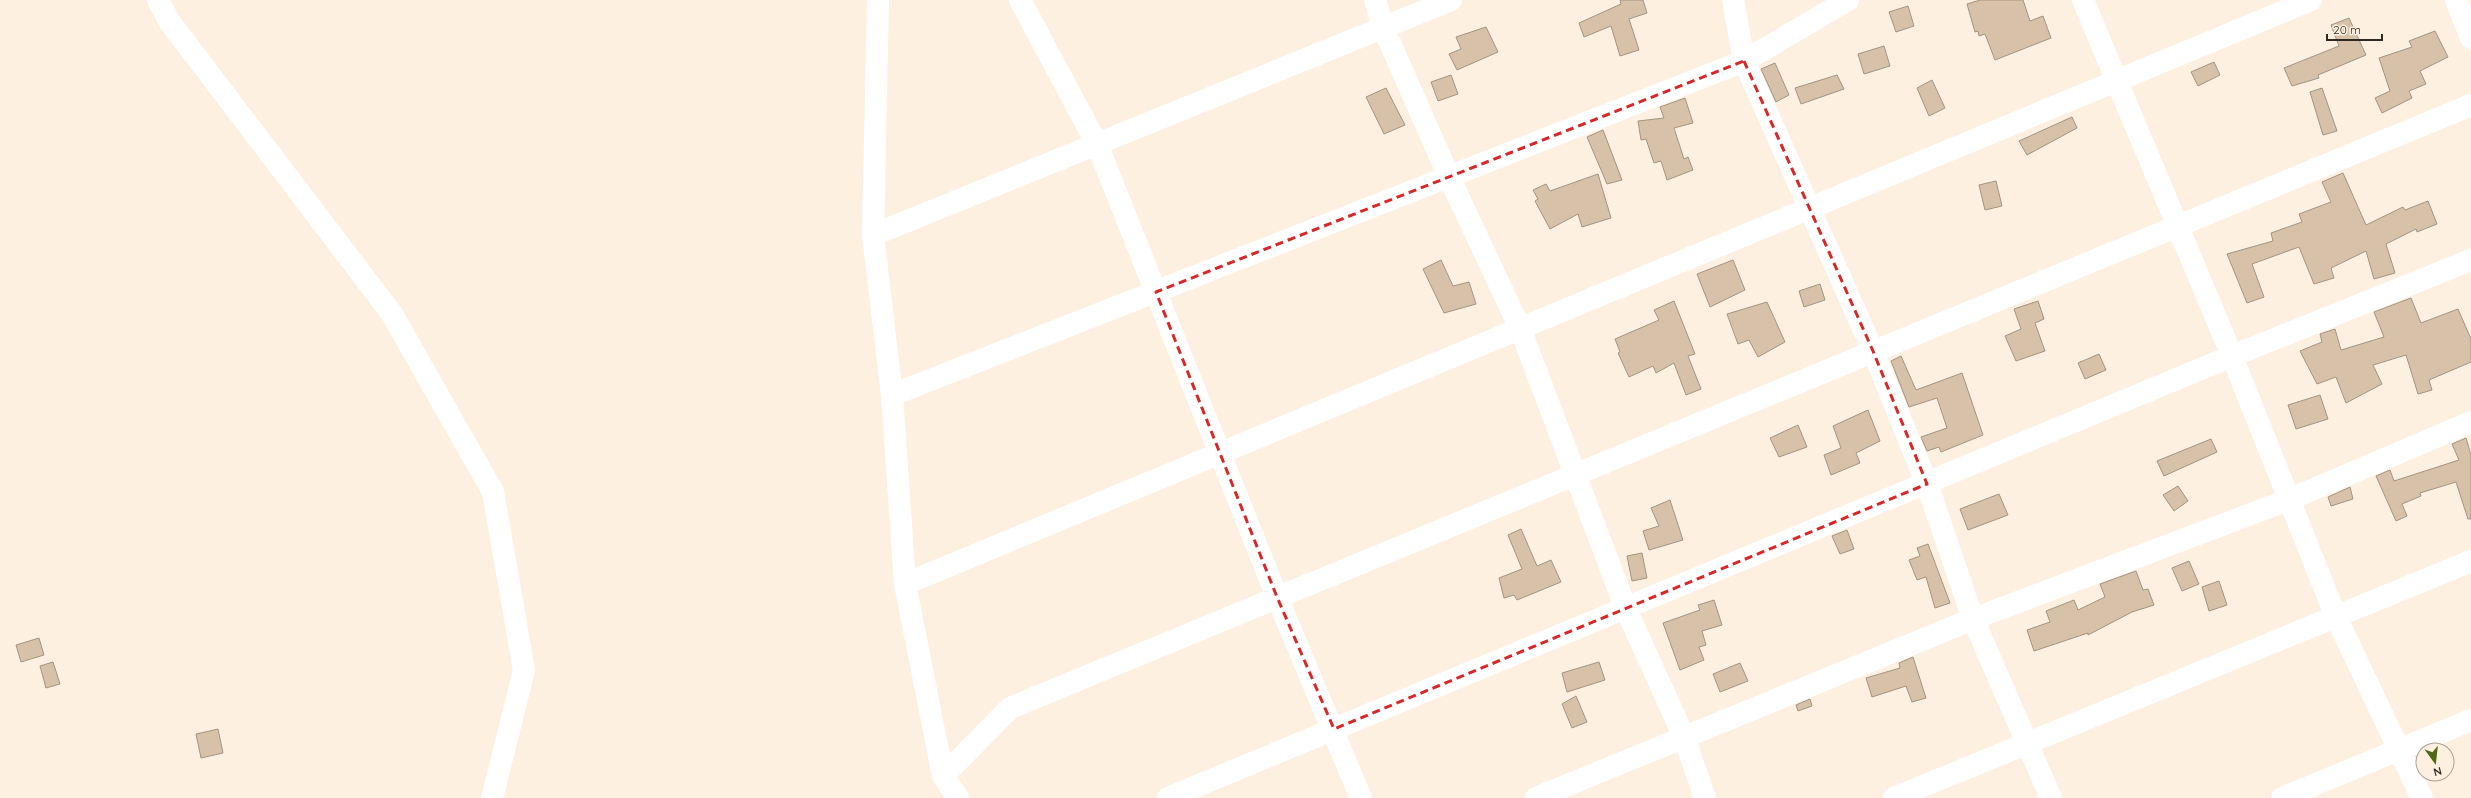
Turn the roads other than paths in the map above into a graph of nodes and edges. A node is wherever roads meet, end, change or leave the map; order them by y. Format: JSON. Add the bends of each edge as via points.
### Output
{"nodes":[{"id":1,"x":158,"y":0,"type":"edge"},
{"id":2,"x":878,"y":0,"type":"edge"},
{"id":3,"x":1375,"y":0,"type":"edge"},
{"id":4,"x":1451,"y":0,"type":"edge"},
{"id":5,"x":1732,"y":0,"type":"edge"},
{"id":6,"x":1848,"y":0,"type":"edge"},
{"id":7,"x":2083,"y":0,"type":"edge"},
{"id":8,"x":2311,"y":0,"type":"edge"},
{"id":9,"x":2456,"y":0,"type":"edge"},
{"id":10,"x":1025,"y":1,"type":"edge"},
{"id":11,"x":1383,"y":27,"type":"junction"},
{"id":12,"x":2471,"y":38,"type":"edge"},
{"id":13,"x":1744,"y":61,"type":"junction"},
{"id":14,"x":2116,"y":80,"type":"junction"},
{"id":15,"x":2471,"y":105,"type":"edge"},
{"id":16,"x":1096,"y":144,"type":"junction"},
{"id":17,"x":1448,"y":177,"type":"junction"},
{"id":18,"x":1810,"y":208,"type":"junction"},
{"id":19,"x":2176,"y":225,"type":"junction"},
{"id":20,"x":873,"y":234,"type":"junction"},
{"id":21,"x":2471,"y":260,"type":"edge"},
{"id":22,"x":1156,"y":292,"type":"junction"},
{"id":23,"x":1520,"y":328,"type":"junction"},
{"id":24,"x":1873,"y":351,"type":"junction"},
{"id":25,"x":2232,"y":356,"type":"junction"},
{"id":26,"x":892,"y":395,"type":"junction"},
{"id":27,"x":2471,"y":422,"type":"edge"},
{"id":28,"x":1220,"y":453,"type":"junction"},
{"id":29,"x":1574,"y":474,"type":"junction"},
{"id":30,"x":1927,"y":484,"type":"junction"},
{"id":31,"x":2288,"y":500,"type":"junction"},
{"id":32,"x":2471,"y":562,"type":"edge"},
{"id":33,"x":905,"y":584,"type":"junction"},
{"id":34,"x":1277,"y":598,"type":"junction"},
{"id":35,"x":1626,"y":609,"type":"junction"},
{"id":36,"x":2336,"y":617,"type":"junction"},
{"id":37,"x":1973,"y":619,"type":"junction"},
{"id":38,"x":2471,"y":720,"type":"edge"},
{"id":39,"x":1334,"y":729,"type":"junction"},
{"id":40,"x":1684,"y":737,"type":"junction"},
{"id":41,"x":2027,"y":744,"type":"junction"},
{"id":42,"x":2399,"y":750,"type":"junction"},
{"id":43,"x":943,"y":776,"type":"junction"},
{"id":44,"x":492,"y":798,"type":"edge"},
{"id":45,"x":958,"y":798,"type":"edge"},
{"id":46,"x":1168,"y":798,"type":"edge"},
{"id":47,"x":1361,"y":798,"type":"edge"},
{"id":48,"x":1536,"y":798,"type":"edge"},
{"id":49,"x":1705,"y":798,"type":"edge"},
{"id":50,"x":1894,"y":798,"type":"edge"},
{"id":51,"x":2051,"y":798,"type":"edge"},
{"id":52,"x":2282,"y":798,"type":"edge"},
{"id":53,"x":2422,"y":798,"type":"edge"}],
"edges":[{"from":1,"to":44,"type":"street","via":[[169,21],[392,314],[493,492],[524,670]]},
{"from":2,"to":20,"type":"street"},
{"from":3,"to":11,"type":"street"},
{"from":4,"to":11,"type":"street"},
{"from":5,"to":13,"type":"street"},
{"from":6,"to":13,"type":"street"},
{"from":7,"to":14,"type":"street"},
{"from":8,"to":14,"type":"street"},
{"from":9,"to":12,"type":"street"},
{"from":10,"to":16,"type":"street"},
{"from":11,"to":16,"type":"street"},
{"from":11,"to":17,"type":"street"},
{"from":13,"to":17,"type":"street"},
{"from":13,"to":18,"type":"street"},
{"from":14,"to":18,"type":"street"},
{"from":14,"to":19,"type":"street"},
{"from":15,"to":19,"type":"street"},
{"from":16,"to":20,"type":"street"},
{"from":16,"to":22,"type":"street"},
{"from":17,"to":22,"type":"street"},
{"from":17,"to":23,"type":"street"},
{"from":18,"to":23,"type":"street"},
{"from":18,"to":24,"type":"street"},
{"from":19,"to":24,"type":"street"},
{"from":19,"to":25,"type":"street"},
{"from":20,"to":26,"type":"street"},
{"from":21,"to":25,"type":"street"},
{"from":22,"to":26,"type":"street"},
{"from":22,"to":28,"type":"street"},
{"from":23,"to":28,"type":"street"},
{"from":23,"to":29,"type":"street"},
{"from":24,"to":29,"type":"street"},
{"from":24,"to":30,"type":"street"},
{"from":25,"to":30,"type":"street"},
{"from":25,"to":31,"type":"street"},
{"from":26,"to":33,"type":"street"},
{"from":27,"to":31,"type":"street"},
{"from":28,"to":33,"type":"street"},
{"from":28,"to":34,"type":"street"},
{"from":29,"to":34,"type":"street"},
{"from":29,"to":35,"type":"street"},
{"from":30,"to":35,"type":"street"},
{"from":30,"to":37,"type":"street"},
{"from":31,"to":36,"type":"street"},
{"from":31,"to":37,"type":"street"},
{"from":32,"to":36,"type":"street"},
{"from":33,"to":43,"type":"street"},
{"from":34,"to":39,"type":"street"},
{"from":34,"to":43,"type":"street","via":[[1010,708]]},
{"from":35,"to":39,"type":"street"},
{"from":35,"to":40,"type":"street"},
{"from":36,"to":41,"type":"street"},
{"from":36,"to":42,"type":"street"},
{"from":37,"to":40,"type":"street"},
{"from":37,"to":41,"type":"street"},
{"from":38,"to":42,"type":"street"},
{"from":39,"to":46,"type":"street"},
{"from":39,"to":47,"type":"street"},
{"from":40,"to":48,"type":"street"},
{"from":40,"to":49,"type":"street"},
{"from":41,"to":50,"type":"street"},
{"from":41,"to":51,"type":"street"},
{"from":42,"to":52,"type":"street"},
{"from":42,"to":53,"type":"street"},
{"from":43,"to":45,"type":"street"}]}
